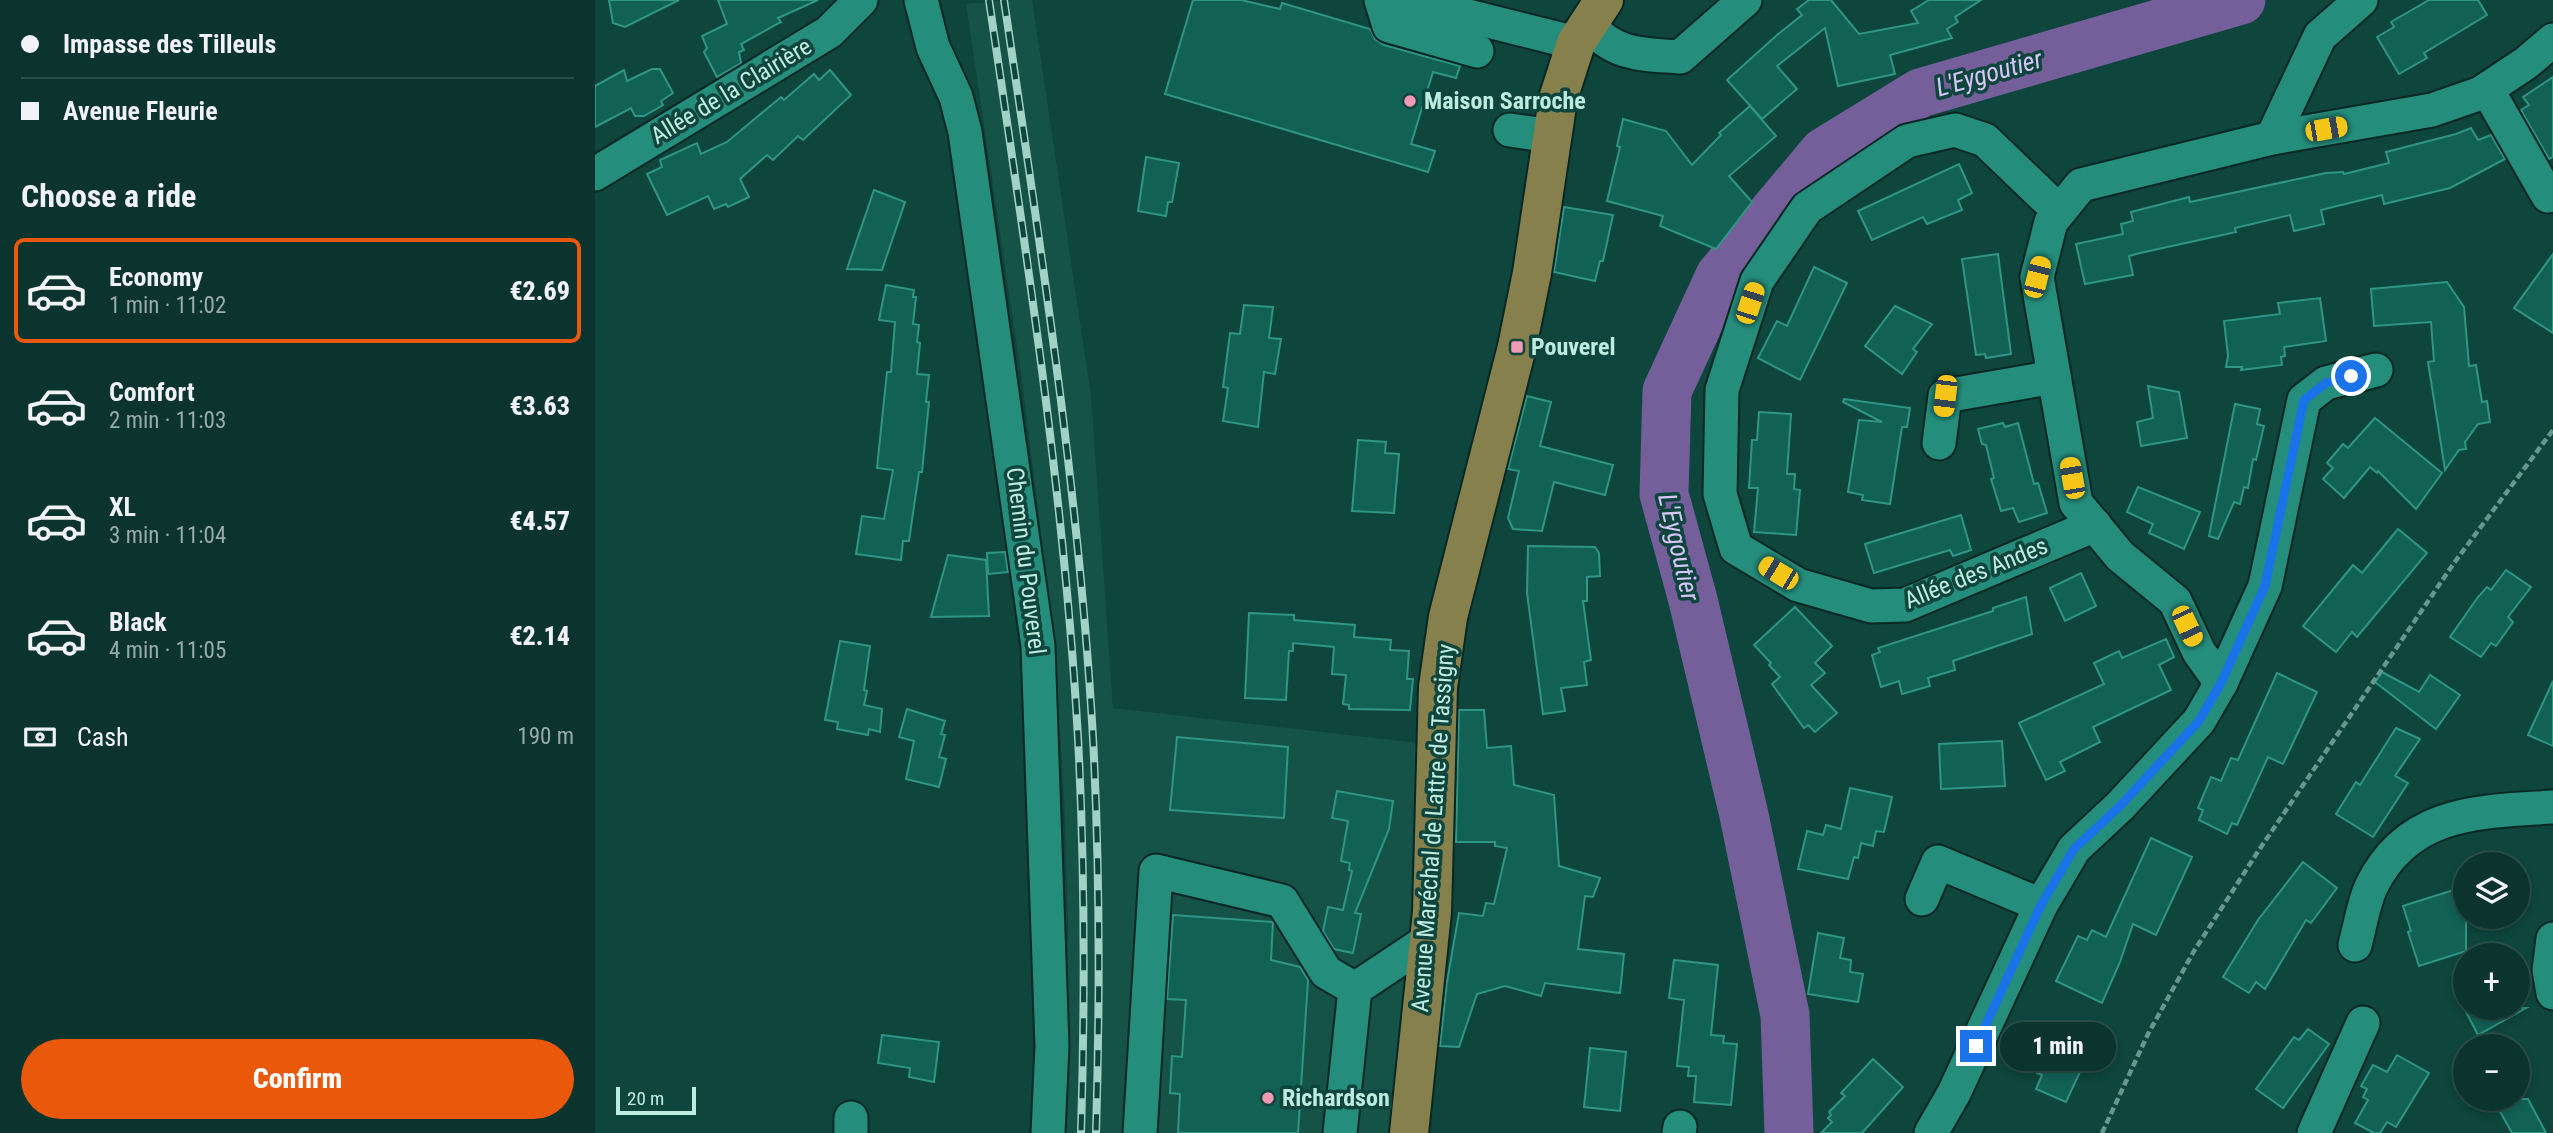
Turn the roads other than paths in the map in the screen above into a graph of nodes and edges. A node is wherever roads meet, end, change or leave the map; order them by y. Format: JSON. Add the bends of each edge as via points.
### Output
{"nodes":[{"id":1,"x":861,"y":0,"type":"edge"},
{"id":2,"x":921,"y":0,"type":"edge"},
{"id":3,"x":1381,"y":0,"type":"edge"},
{"id":4,"x":1403,"y":0,"type":"edge"},
{"id":5,"x":1745,"y":0,"type":"edge"},
{"id":6,"x":2361,"y":0,"type":"edge"},
{"id":7,"x":1589,"y":23,"type":"edge"},
{"id":8,"x":2553,"y":40,"type":"edge"},
{"id":9,"x":1477,"y":51,"type":"dead end"},
{"id":10,"x":2487,"y":89,"type":"junction"},
{"id":11,"x":1510,"y":130,"type":"dead end"},
{"id":12,"x":1551,"y":136,"type":"junction"},
{"id":13,"x":2272,"y":138,"type":"junction"},
{"id":14,"x":595,"y":173,"type":"edge"},
{"id":15,"x":2548,"y":196,"type":"dead end"},
{"id":16,"x":2059,"y":211,"type":"junction"},
{"id":17,"x":2376,"y":370,"type":"dead end"},
{"id":18,"x":2054,"y":377,"type":"junction"},
{"id":19,"x":1939,"y":443,"type":"dead end"},
{"id":20,"x":2095,"y":525,"type":"junction"},
{"id":21,"x":2221,"y":683,"type":"junction"},
{"id":22,"x":2553,"y":807,"type":"edge"},
{"id":23,"x":1922,"y":899,"type":"dead end"},
{"id":24,"x":2041,"y":905,"type":"junction"},
{"id":25,"x":1430,"y":939,"type":"junction"},
{"id":26,"x":2553,"y":939,"type":"edge"},
{"id":27,"x":2355,"y":945,"type":"dead end"},
{"id":28,"x":1355,"y":989,"type":"junction"},
{"id":29,"x":2553,"y":993,"type":"edge"},
{"id":30,"x":2363,"y":1023,"type":"dead end"},
{"id":31,"x":1048,"y":1133,"type":"edge"},
{"id":32,"x":1140,"y":1133,"type":"edge"},
{"id":33,"x":1340,"y":1133,"type":"edge"},
{"id":34,"x":1409,"y":1133,"type":"edge"},
{"id":35,"x":1931,"y":1133,"type":"edge"},
{"id":36,"x":2313,"y":1133,"type":"edge"}],
"edges":[{"from":1,"to":14,"type":"street","name":"Allée de la Clairière","via":[[829,32]]},
{"from":2,"to":31,"type":"street","name":"Chemin du Pouverel","via":[[965,132],[1038,646],[1052,1046]]},
{"from":3,"to":9,"type":"street","via":[[1389,26]]},
{"from":4,"to":7,"type":"street"},
{"from":5,"to":7,"type":"street","via":[[1680,57],[1616,49],[1600,39]]},
{"from":6,"to":13,"type":"street","via":[[2320,36]]},
{"from":7,"to":12,"type":"main road","name":"Avenue Maréchal de Lattre de Tassigny","via":[[1558,99]]},
{"from":8,"to":10,"type":"street"},
{"from":10,"to":13,"type":"street","via":[[2432,110]]},
{"from":10,"to":15,"type":"street"},
{"from":11,"to":12,"type":"street"},
{"from":12,"to":25,"type":"main road","name":"Avenue Maréchal de Lattre de Tassigny","via":[[1517,347],[1448,617],[1438,687]]},
{"from":13,"to":16,"type":"street","via":[[2081,185]]},
{"from":16,"to":18,"type":"street","via":[[2051,222],[2037,277]]},
{"from":16,"to":20,"type":"street","name":"Allée des Andes","via":[[1985,140],[1955,130],[1907,141],[1807,208],[1757,281],[1722,390],[1720,494],[1736,548],[1798,585],[1871,606],[1905,605]]},
{"from":17,"to":21,"type":"street","via":[[2326,383],[2304,400],[2265,586]]},
{"from":18,"to":19,"type":"street","via":[[1945,396]]},
{"from":18,"to":20,"type":"street","via":[[2076,503]]},
{"from":20,"to":21,"type":"street","via":[[2120,556],[2175,601],[2199,652]]},
{"from":21,"to":24,"type":"street","via":[[2199,721],[2074,849]]},
{"from":22,"to":27,"type":"street","via":[[2478,812],[2431,824],[2395,852],[2371,888]]},
{"from":23,"to":24,"type":"street","via":[[1938,862]]},
{"from":24,"to":35,"type":"street"},
{"from":25,"to":28,"type":"street"},
{"from":25,"to":34,"type":"main road","name":"Avenue Maréchal de Lattre de Tassigny"},
{"from":26,"to":29,"type":"street","via":[[2549,970]]},
{"from":28,"to":32,"type":"street","via":[[1326,972],[1282,901],[1156,871]]},
{"from":28,"to":33,"type":"street"},
{"from":30,"to":36,"type":"street"}]}
